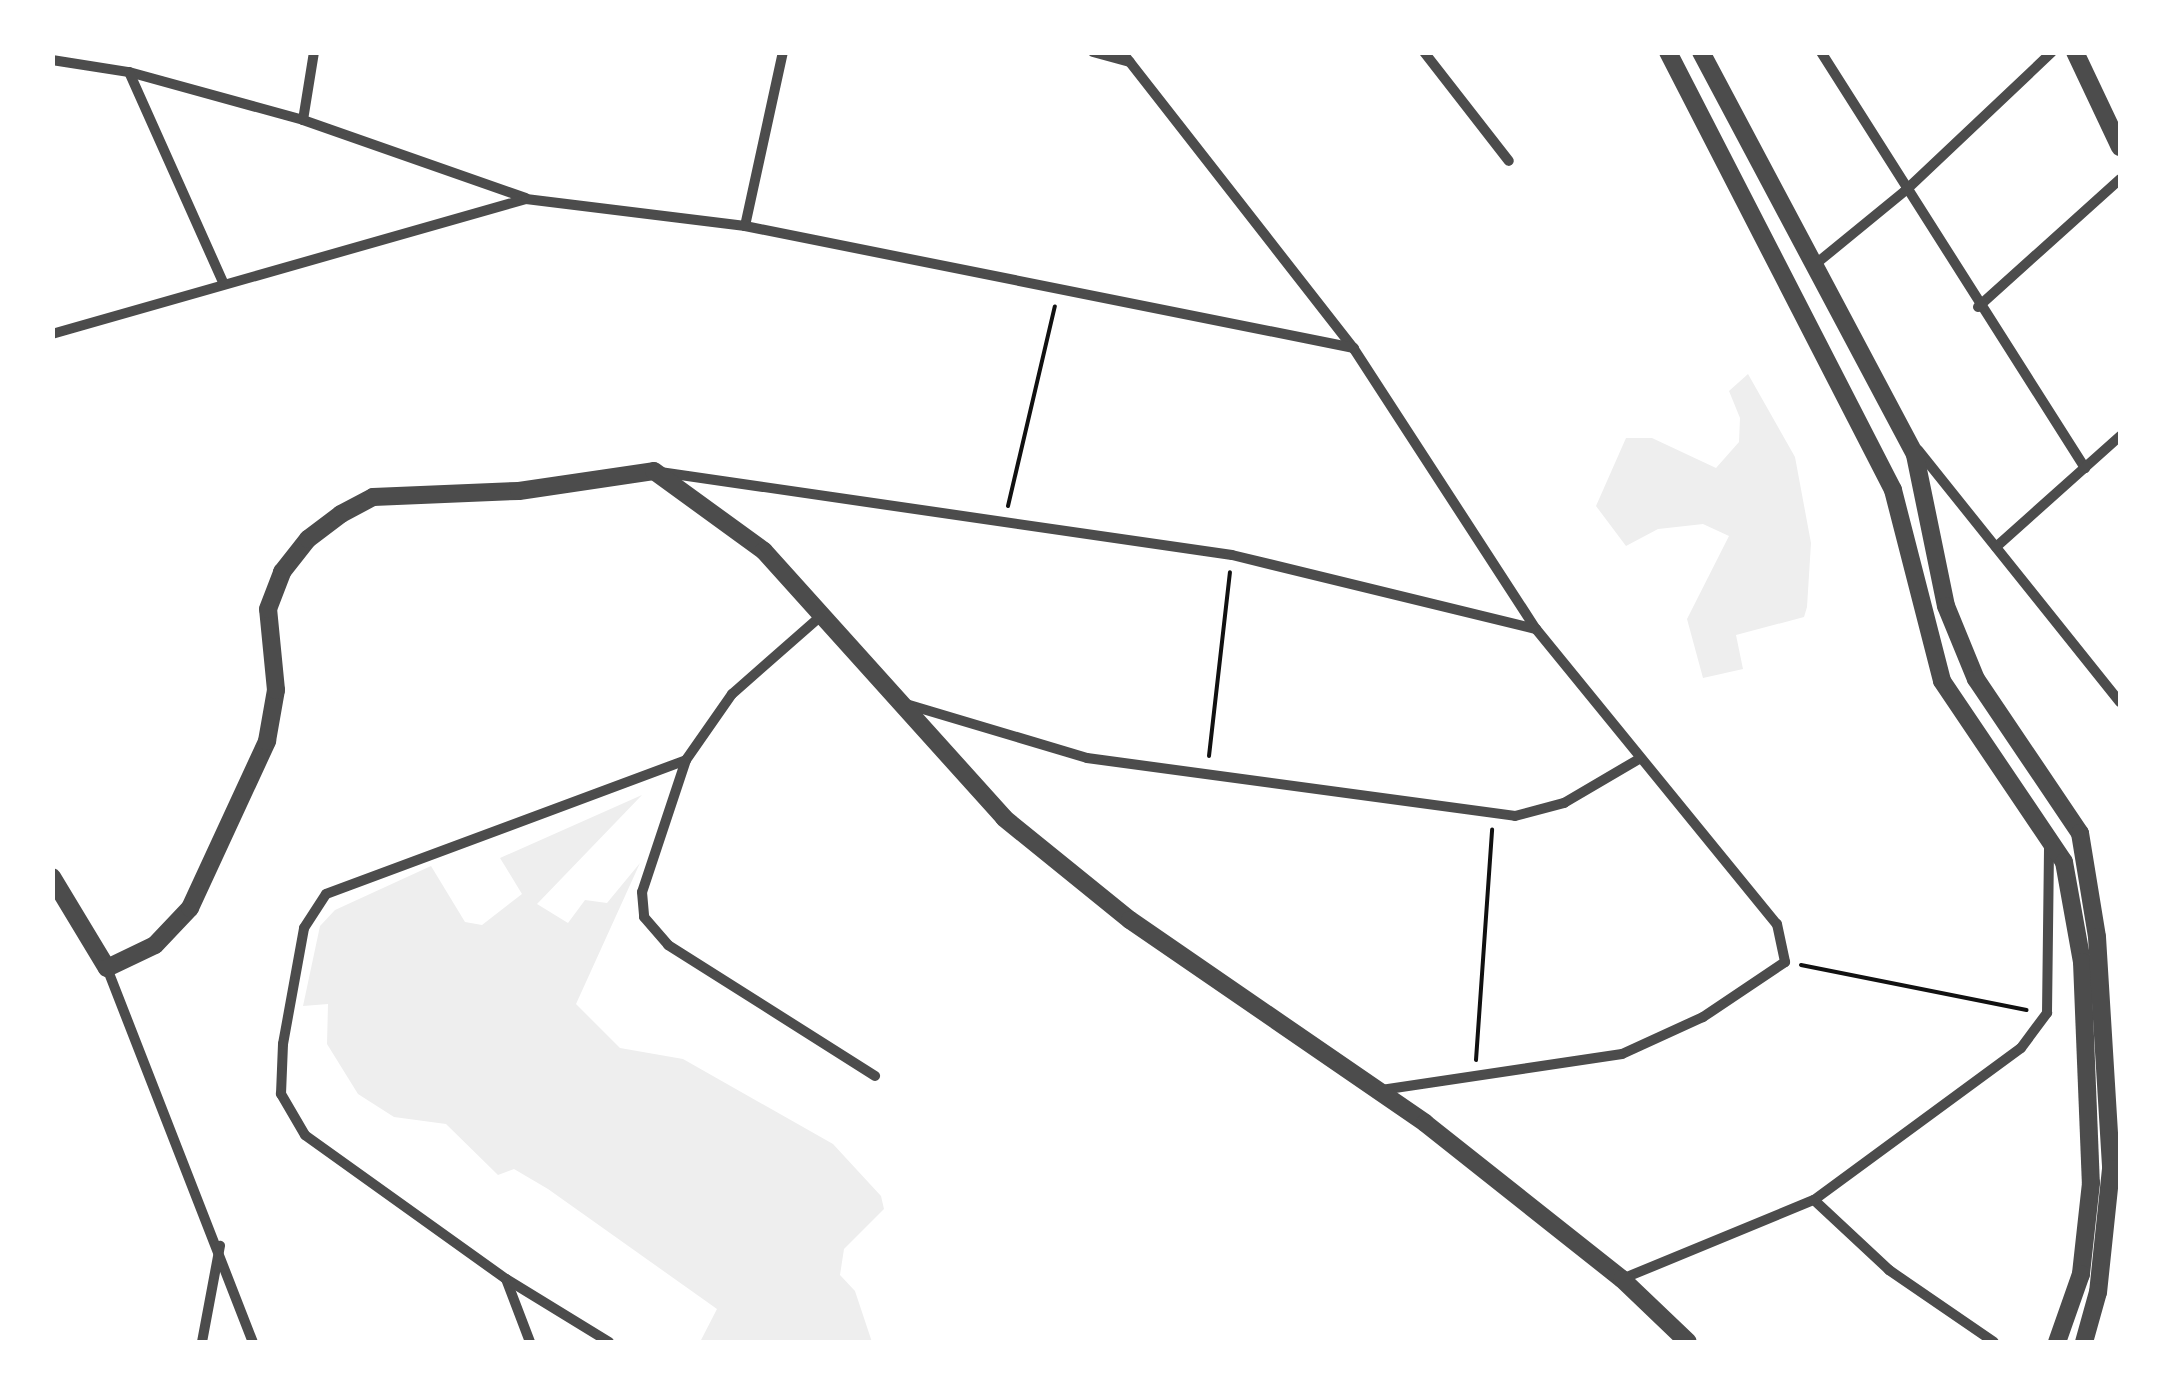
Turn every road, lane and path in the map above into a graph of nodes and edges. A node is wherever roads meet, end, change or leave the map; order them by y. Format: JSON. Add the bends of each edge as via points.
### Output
{"nodes":[{"id":1,"x":314,"y":52,"type":"edge"},
{"id":2,"x":783,"y":52,"type":"edge"},
{"id":3,"x":1093,"y":52,"type":"edge"},
{"id":4,"x":1424,"y":52,"type":"edge"},
{"id":5,"x":1668,"y":52,"type":"edge"},
{"id":6,"x":1822,"y":52,"type":"edge"},
{"id":7,"x":2052,"y":52,"type":"edge"},
{"id":8,"x":2075,"y":52,"type":"edge"},
{"id":9,"x":1703,"y":54,"type":"edge"},
{"id":10,"x":1126,"y":57,"type":"edge"},
{"id":11,"x":52,"y":60,"type":"edge"},
{"id":12,"x":129,"y":72,"type":"junction"},
{"id":13,"x":303,"y":120,"type":"junction"},
{"id":14,"x":2120,"y":147,"type":"edge"},
{"id":15,"x":1509,"y":162,"type":"dead end"},
{"id":16,"x":2120,"y":179,"type":"edge"},
{"id":17,"x":1906,"y":191,"type":"junction"},
{"id":18,"x":526,"y":198,"type":"junction"},
{"id":19,"x":744,"y":226,"type":"junction"},
{"id":20,"x":1812,"y":267,"type":"junction"},
{"id":21,"x":223,"y":282,"type":"junction"},
{"id":22,"x":1059,"y":290,"type":"junction"},
{"id":23,"x":1978,"y":308,"type":"junction"},
{"id":24,"x":52,"y":334,"type":"edge"},
{"id":25,"x":1354,"y":348,"type":"junction"},
{"id":26,"x":1891,"y":409,"type":"junction"},
{"id":27,"x":1858,"y":420,"type":"junction"},
{"id":28,"x":2120,"y":436,"type":"edge"},
{"id":29,"x":1908,"y":437,"type":"junction"},
{"id":30,"x":1916,"y":455,"type":"junction"},
{"id":31,"x":2085,"y":468,"type":"junction"},
{"id":32,"x":654,"y":471,"type":"junction"},
{"id":33,"x":1886,"y":476,"type":"junction"},
{"id":34,"x":1004,"y":526,"type":"junction"},
{"id":35,"x":1996,"y":547,"type":"junction"},
{"id":36,"x":1232,"y":555,"type":"junction"},
{"id":37,"x":823,"y":614,"type":"junction"},
{"id":38,"x":1536,"y":630,"type":"junction"},
{"id":39,"x":896,"y":701,"type":"junction"},
{"id":40,"x":2120,"y":702,"type":"edge"},
{"id":41,"x":1638,"y":758,"type":"junction"},
{"id":42,"x":686,"y":760,"type":"junction"},
{"id":43,"x":1207,"y":771,"type":"junction"},
{"id":44,"x":1494,"y":813,"type":"junction"},
{"id":45,"x":2073,"y":818,"type":"junction"},
{"id":46,"x":2050,"y":838,"type":"junction"},
{"id":47,"x":52,"y":877,"type":"edge"},
{"id":48,"x":1785,"y":962,"type":"junction"},
{"id":49,"x":107,"y":968,"type":"junction"},
{"id":50,"x":2047,"y":1013,"type":"junction"},
{"id":51,"x":876,"y":1076,"type":"dead end"},
{"id":52,"x":1474,"y":1079,"type":"junction"},
{"id":53,"x":1379,"y":1090,"type":"junction"},
{"id":54,"x":1814,"y":1200,"type":"junction"},
{"id":55,"x":220,"y":1245,"type":"junction"},
{"id":56,"x":506,"y":1279,"type":"junction"},
{"id":57,"x":1622,"y":1279,"type":"junction"},
{"id":58,"x":202,"y":1342,"type":"edge"},
{"id":59,"x":254,"y":1342,"type":"edge"},
{"id":60,"x":530,"y":1342,"type":"edge"},
{"id":61,"x":609,"y":1342,"type":"edge"},
{"id":62,"x":1688,"y":1342,"type":"edge"},
{"id":63,"x":1994,"y":1342,"type":"edge"},
{"id":64,"x":2056,"y":1342,"type":"edge"},
{"id":65,"x":2084,"y":1342,"type":"edge"}],
"edges":[{"from":1,"to":13,"type":"street"},
{"from":2,"to":19,"type":"street"},
{"from":3,"to":10,"type":"street"},
{"from":4,"to":15,"type":"street"},
{"from":5,"to":27,"type":"street"},
{"from":6,"to":17,"type":"street"},
{"from":7,"to":17,"type":"street"},
{"from":8,"to":14,"type":"street"},
{"from":9,"to":20,"type":"street"},
{"from":10,"to":25,"type":"street"},
{"from":11,"to":12,"type":"street"},
{"from":12,"to":13,"type":"street"},
{"from":12,"to":21,"type":"street"},
{"from":13,"to":18,"type":"street"},
{"from":16,"to":23,"type":"street"},
{"from":17,"to":20,"type":"street"},
{"from":17,"to":23,"type":"street"},
{"from":18,"to":19,"type":"street"},
{"from":18,"to":21,"type":"street"},
{"from":19,"to":22,"type":"street"},
{"from":20,"to":26,"type":"street"},
{"from":21,"to":24,"type":"street"},
{"from":22,"to":25,"type":"street"},
{"from":22,"to":34,"type":"path"},
{"from":23,"to":31,"type":"street"},
{"from":25,"to":38,"type":"street"},
{"from":26,"to":27,"type":"street","via":[[1869,398]]},
{"from":26,"to":29,"type":"street"},
{"from":27,"to":33,"type":"street"},
{"from":28,"to":31,"type":"street"},
{"from":29,"to":30,"type":"street"},
{"from":29,"to":35,"type":"street"},
{"from":30,"to":33,"type":"street","via":[[1912,480]]},
{"from":30,"to":45,"type":"street","via":[[1946,606],[1976,678]]},
{"from":31,"to":35,"type":"street"},
{"from":32,"to":34,"type":"street","via":[[863,498]]},
{"from":32,"to":37,"type":"street","via":[[764,552]]},
{"from":32,"to":49,"type":"street","via":[[519,491],[373,497],[308,539],[282,572],[268,609],[276,690],[267,741],[218,852],[190,908],[155,945]]},
{"from":33,"to":46,"type":"street","via":[[1942,681]]},
{"from":34,"to":36,"type":"street"},
{"from":35,"to":40,"type":"street"},
{"from":36,"to":38,"type":"street"},
{"from":36,"to":43,"type":"path"},
{"from":37,"to":39,"type":"street"},
{"from":37,"to":42,"type":"street","via":[[732,694]]},
{"from":38,"to":41,"type":"street"},
{"from":39,"to":43,"type":"street","via":[[1034,746]]},
{"from":39,"to":53,"type":"street","via":[[1004,818],[1102,897]]},
{"from":41,"to":44,"type":"street","via":[[1542,812]]},
{"from":41,"to":48,"type":"street","via":[[1777,924]]},
{"from":42,"to":51,"type":"street","via":[[642,892],[653,933]]},
{"from":42,"to":56,"type":"street","via":[[326,894],[312,907],[281,1094],[305,1135]]},
{"from":43,"to":44,"type":"street"},
{"from":44,"to":52,"type":"path"},
{"from":45,"to":46,"type":"street"},
{"from":45,"to":65,"type":"street","via":[[2097,937],[2111,1169],[2098,1292]]},
{"from":46,"to":50,"type":"street"},
{"from":46,"to":64,"type":"street","via":[[2064,862],[2082,962],[2091,1183],[2081,1274]]},
{"from":47,"to":49,"type":"street"},
{"from":48,"to":50,"type":"path"},
{"from":48,"to":52,"type":"street","via":[[1703,1017],[1622,1054]]},
{"from":49,"to":55,"type":"street"},
{"from":50,"to":54,"type":"street","via":[[2022,1048]]},
{"from":52,"to":53,"type":"street"},
{"from":53,"to":57,"type":"street"},
{"from":54,"to":57,"type":"street"},
{"from":54,"to":63,"type":"street","via":[[1889,1270]]},
{"from":55,"to":58,"type":"street"},
{"from":55,"to":59,"type":"street"},
{"from":56,"to":60,"type":"street"},
{"from":56,"to":61,"type":"street"},
{"from":57,"to":62,"type":"street"}]}
